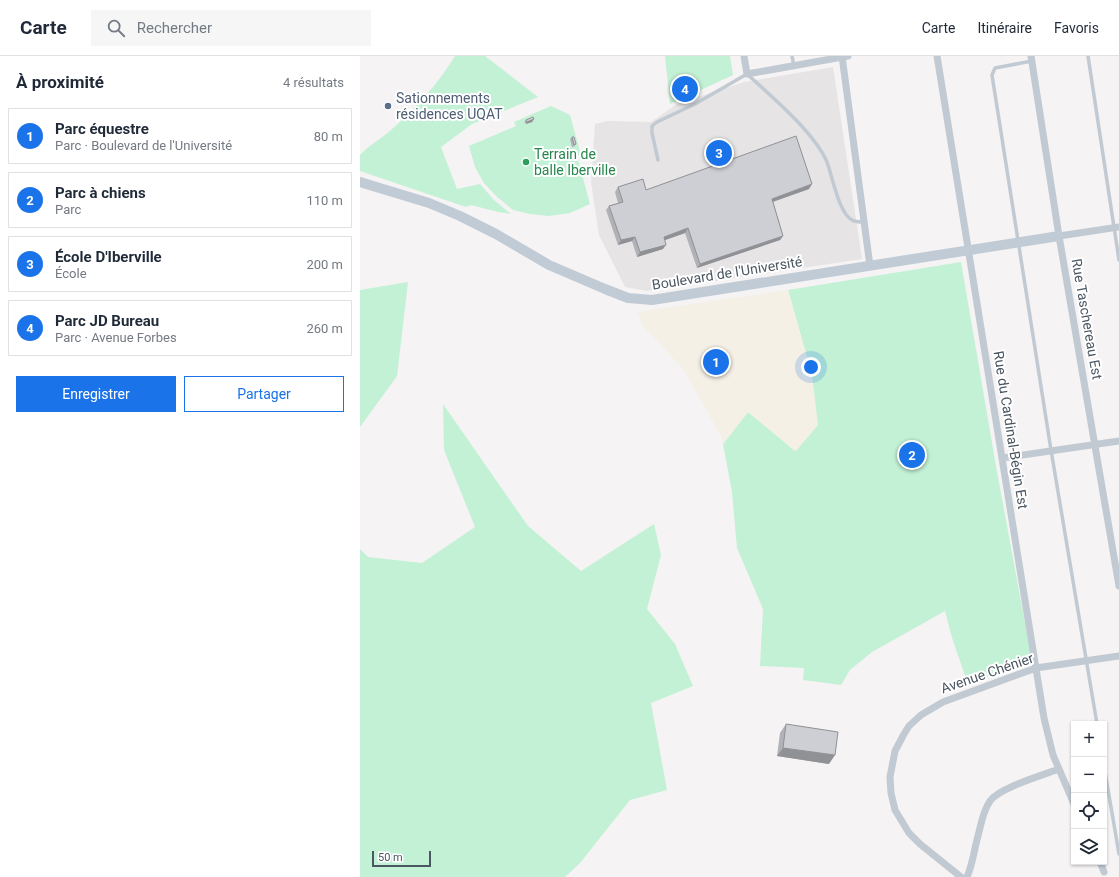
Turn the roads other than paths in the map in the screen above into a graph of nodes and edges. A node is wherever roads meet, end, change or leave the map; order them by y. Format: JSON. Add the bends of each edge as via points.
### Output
{"nodes":[{"id":1,"x":744,"y":56,"type":"edge"},
{"id":2,"x":792,"y":56,"type":"edge"},
{"id":3,"x":844,"y":56,"type":"edge"},
{"id":4,"x":937,"y":56,"type":"edge"},
{"id":5,"x":1088,"y":56,"type":"edge"},
{"id":6,"x":1032,"y":58,"type":"edge"},
{"id":7,"x":794,"y":66,"type":"junction"},
{"id":8,"x":747,"y":74,"type":"junction"},
{"id":9,"x":658,"y":160,"type":"dead end"},
{"id":10,"x":360,"y":182,"type":"edge"},
{"id":11,"x":864,"y":222,"type":"junction"},
{"id":12,"x":1116,"y":227,"type":"edge"},
{"id":13,"x":1059,"y":236,"type":"junction"},
{"id":14,"x":1018,"y":243,"type":"junction"},
{"id":15,"x":969,"y":251,"type":"junction"},
{"id":16,"x":1119,"y":260,"type":"edge"},
{"id":17,"x":870,"y":266,"type":"junction"},
{"id":18,"x":1119,"y":441,"type":"edge"},
{"id":19,"x":1095,"y":444,"type":"junction"},
{"id":20,"x":1051,"y":450,"type":"junction"},
{"id":21,"x":1002,"y":458,"type":"junction"},
{"id":22,"x":1119,"y":586,"type":"edge"},
{"id":23,"x":1119,"y":656,"type":"edge"},
{"id":24,"x":1086,"y":661,"type":"junction"},
{"id":25,"x":1036,"y":668,"type":"junction"},
{"id":26,"x":1096,"y":721,"type":"edge"},
{"id":27,"x":1059,"y":769,"type":"junction"},
{"id":28,"x":1107,"y":784,"type":"edge"},
{"id":29,"x":1071,"y":797,"type":"edge"},
{"id":30,"x":1119,"y":854,"type":"edge"},
{"id":31,"x":1101,"y":865,"type":"edge"},
{"id":32,"x":1104,"y":872,"type":"dead end"},
{"id":33,"x":962,"y":877,"type":"edge"},
{"id":34,"x":967,"y":877,"type":"edge"}],
"edges":[{"from":1,"to":8,"type":"street"},
{"from":2,"to":7,"type":"lane"},
{"from":3,"to":7,"type":"street"},
{"from":3,"to":11,"type":"street"},
{"from":4,"to":15,"type":"street","name":"Rue du Cardinal-Bégin Est"},
{"from":5,"to":12,"type":"lane"},
{"from":6,"to":13,"type":"street","name":"Rue Taschereau Est"},
{"from":6,"to":14,"type":"lane","via":[[995,68],[992,75]]},
{"from":7,"to":8,"type":"street"},
{"from":8,"to":9,"type":"lane","via":[[652,126]]},
{"from":8,"to":11,"type":"lane","via":[[810,136],[827,161],[838,199],[846,216]]},
{"from":10,"to":17,"type":"street","name":"Boulevard de l'Université","via":[[429,203],[460,216],[549,265],[628,298],[652,300]]},
{"from":11,"to":17,"type":"street"},
{"from":12,"to":13,"type":"street","name":"Boulevard de l'Université"},
{"from":12,"to":16,"type":"lane"},
{"from":13,"to":14,"type":"street","name":"Boulevard de l'Université"},
{"from":13,"to":19,"type":"street","name":"Rue Taschereau Est"},
{"from":14,"to":15,"type":"street","name":"Boulevard de l'Université"},
{"from":14,"to":20,"type":"lane"},
{"from":15,"to":17,"type":"street","name":"Boulevard de l'Université"},
{"from":15,"to":21,"type":"street","name":"Rue du Cardinal-Bégin Est"},
{"from":18,"to":19,"type":"street"},
{"from":19,"to":20,"type":"street"},
{"from":19,"to":22,"type":"street","name":"Rue Taschereau Est"},
{"from":20,"to":21,"type":"street"},
{"from":20,"to":24,"type":"lane"},
{"from":21,"to":25,"type":"street","name":"Rue du Cardinal-Bégin Est"},
{"from":23,"to":24,"type":"street","name":"Avenue Chénier"},
{"from":24,"to":25,"type":"street","name":"Avenue Chénier"},
{"from":24,"to":26,"type":"lane"},
{"from":25,"to":27,"type":"street","name":"Rue du Cardinal-Bégin Est","via":[[1049,740]]},
{"from":25,"to":33,"type":"street","name":"Avenue Chénier","via":[[943,702],[928,710],[915,720],[899,742],[890,777],[895,810],[904,826],[920,844]]},
{"from":27,"to":29,"type":"street","name":"Rue du Cardinal-Bégin Est"},
{"from":27,"to":34,"type":"street","via":[[1004,791],[990,800],[982,819]]},
{"from":28,"to":30,"type":"lane"},
{"from":31,"to":32,"type":"street"}]}
